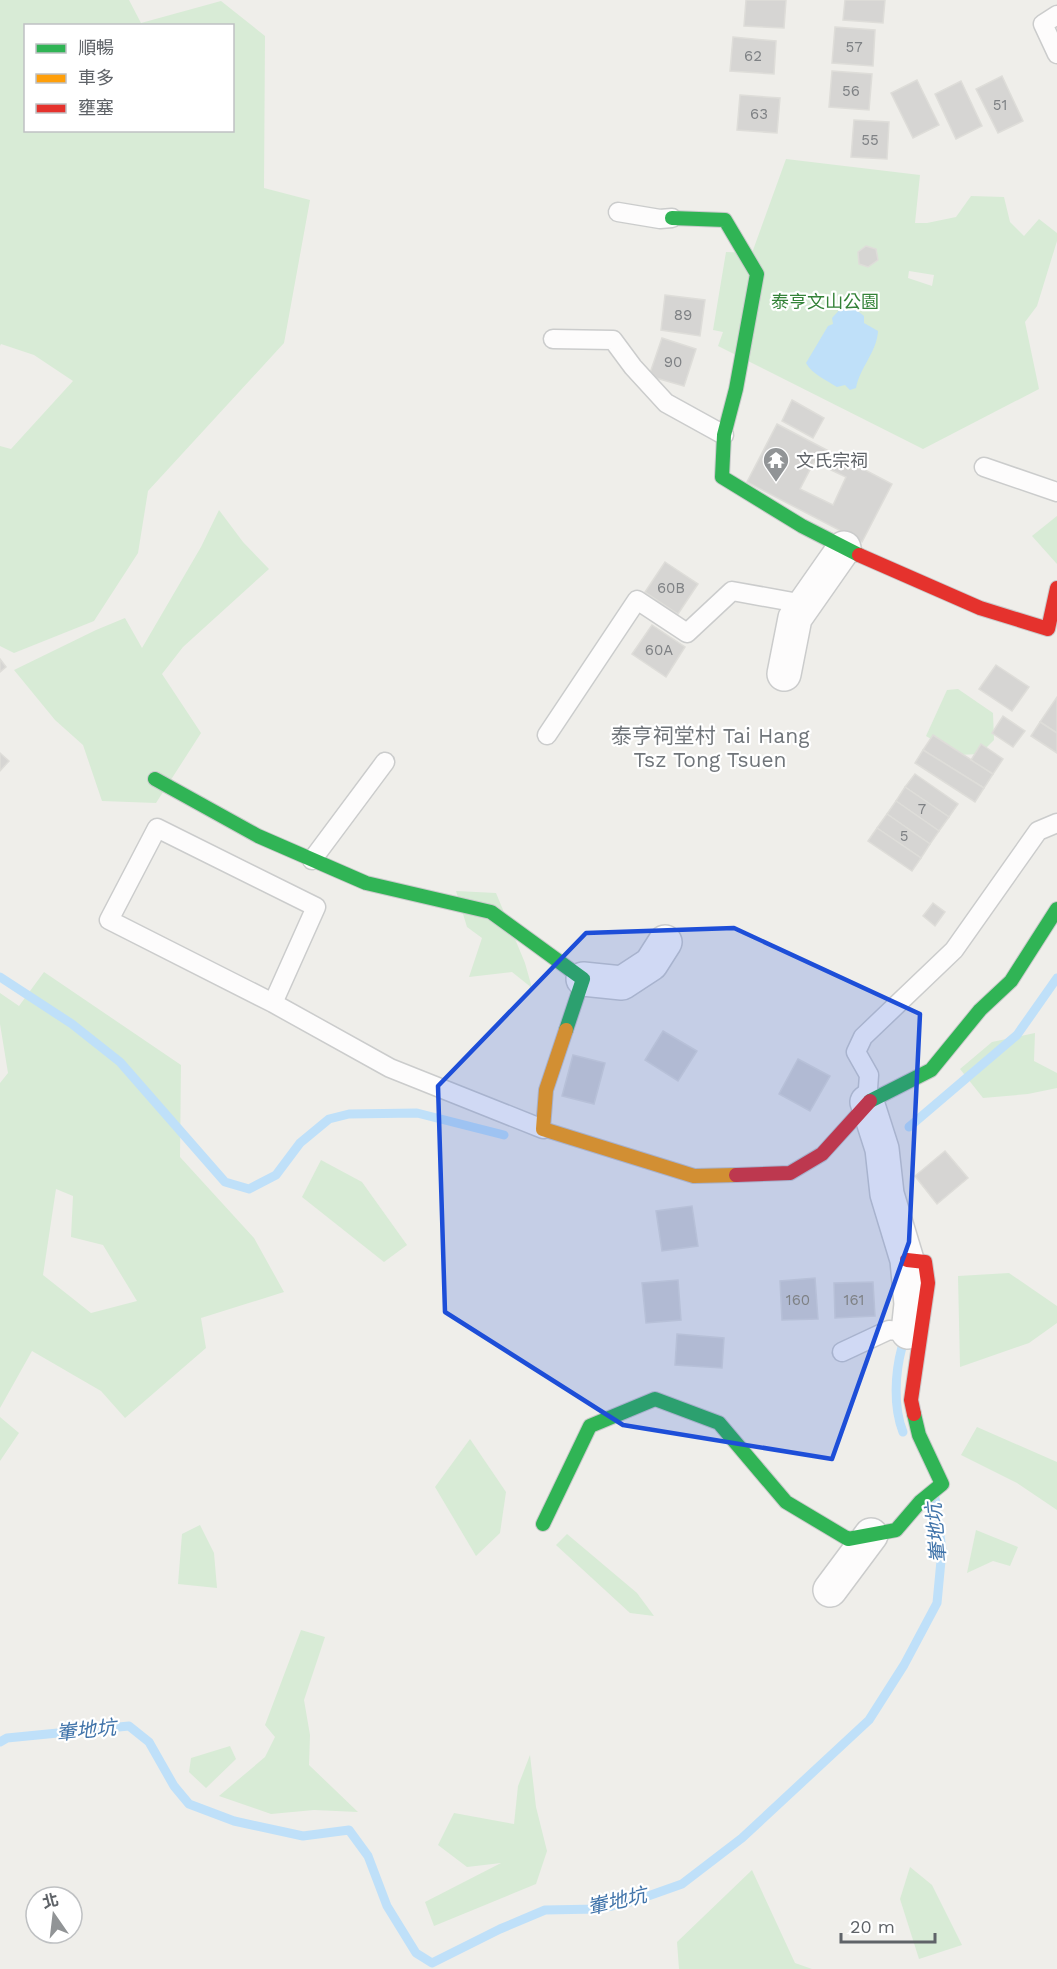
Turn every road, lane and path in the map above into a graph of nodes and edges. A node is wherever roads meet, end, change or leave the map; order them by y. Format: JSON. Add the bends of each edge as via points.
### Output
{"nodes":[{"id":1,"x":1057,"y":15,"type":"edge"},
{"id":2,"x":1057,"y":54,"type":"edge"},
{"id":3,"x":618,"y":213,"type":"dead end"},
{"id":4,"x":672,"y":218,"type":"joint"},
{"id":5,"x":553,"y":339,"type":"dead end"},
{"id":6,"x":724,"y":435,"type":"junction"},
{"id":7,"x":984,"y":468,"type":"dead end"},
{"id":8,"x":1057,"y":492,"type":"edge"},
{"id":9,"x":844,"y":548,"type":"junction"},
{"id":10,"x":1057,"y":588,"type":"edge"},
{"id":11,"x":804,"y":604,"type":"junction"},
{"id":12,"x":784,"y":674,"type":"dead end"},
{"id":13,"x":548,"y":735,"type":"dead end"},
{"id":14,"x":385,"y":762,"type":"dead end"},
{"id":15,"x":155,"y":779,"type":"dead end"},
{"id":16,"x":1057,"y":823,"type":"edge"},
{"id":17,"x":312,"y":860,"type":"junction"},
{"id":18,"x":1057,"y":909,"type":"edge"},
{"id":19,"x":665,"y":942,"type":"dead end"},
{"id":20,"x":583,"y":979,"type":"junction"},
{"id":21,"x":273,"y":1003,"type":"junction"},
{"id":22,"x":867,"y":1102,"type":"junction"},
{"id":23,"x":543,"y":1129,"type":"junction"},
{"id":24,"x":907,"y":1260,"type":"junction"},
{"id":25,"x":908,"y":1332,"type":"joint"},
{"id":26,"x":842,"y":1352,"type":"dead end"},
{"id":27,"x":543,"y":1524,"type":"dead end"},
{"id":28,"x":872,"y":1535,"type":"junction"},
{"id":29,"x":830,"y":1590,"type":"dead end"}],
"edges":[{"from":1,"to":2,"type":"lane","via":[[1043,24]]},
{"from":3,"to":4,"type":"lane"},
{"from":4,"to":6,"type":"street","via":[[725,220],[757,274]]},
{"from":5,"to":6,"type":"lane","via":[[613,340],[666,403]]},
{"from":6,"to":9,"type":"street","via":[[722,477]]},
{"from":7,"to":8,"type":"lane"},
{"from":9,"to":10,"type":"street","via":[[980,608],[1047,629]]},
{"from":9,"to":11,"type":"street"},
{"from":11,"to":12,"type":"street","via":[[795,618]]},
{"from":11,"to":13,"type":"lane","via":[[732,591],[687,633],[637,600]]},
{"from":14,"to":17,"type":"lane"},
{"from":15,"to":17,"type":"street","via":[[258,836]]},
{"from":16,"to":22,"type":"lane","via":[[1038,831],[954,951],[863,1037],[856,1052],[869,1075]]},
{"from":17,"to":20,"type":"street","via":[[366,883],[491,912]]},
{"from":18,"to":22,"type":"street","via":[[1011,981],[980,1010],[931,1070]]},
{"from":19,"to":20,"type":"street","via":[[651,964],[622,983]]},
{"from":20,"to":23,"type":"street","via":[[546,1090]]},
{"from":21,"to":21,"type":"lane","via":[[109,920],[157,828],[316,907]]},
{"from":21,"to":23,"type":"lane","via":[[390,1068]]},
{"from":22,"to":23,"type":"street","via":[[822,1154],[790,1173],[694,1176]]},
{"from":22,"to":24,"type":"street","via":[[882,1149],[887,1194]]},
{"from":24,"to":25,"type":"street","via":[[911,1304]]},
{"from":24,"to":28,"type":"street","via":[[925,1262],[928,1283],[911,1400],[919,1435],[942,1484],[896,1530]]},
{"from":25,"to":26,"type":"lane","via":[[890,1330]]},
{"from":27,"to":28,"type":"street","via":[[591,1426],[655,1399],[719,1423],[786,1502],[848,1539]]},
{"from":28,"to":29,"type":"street"}]}
